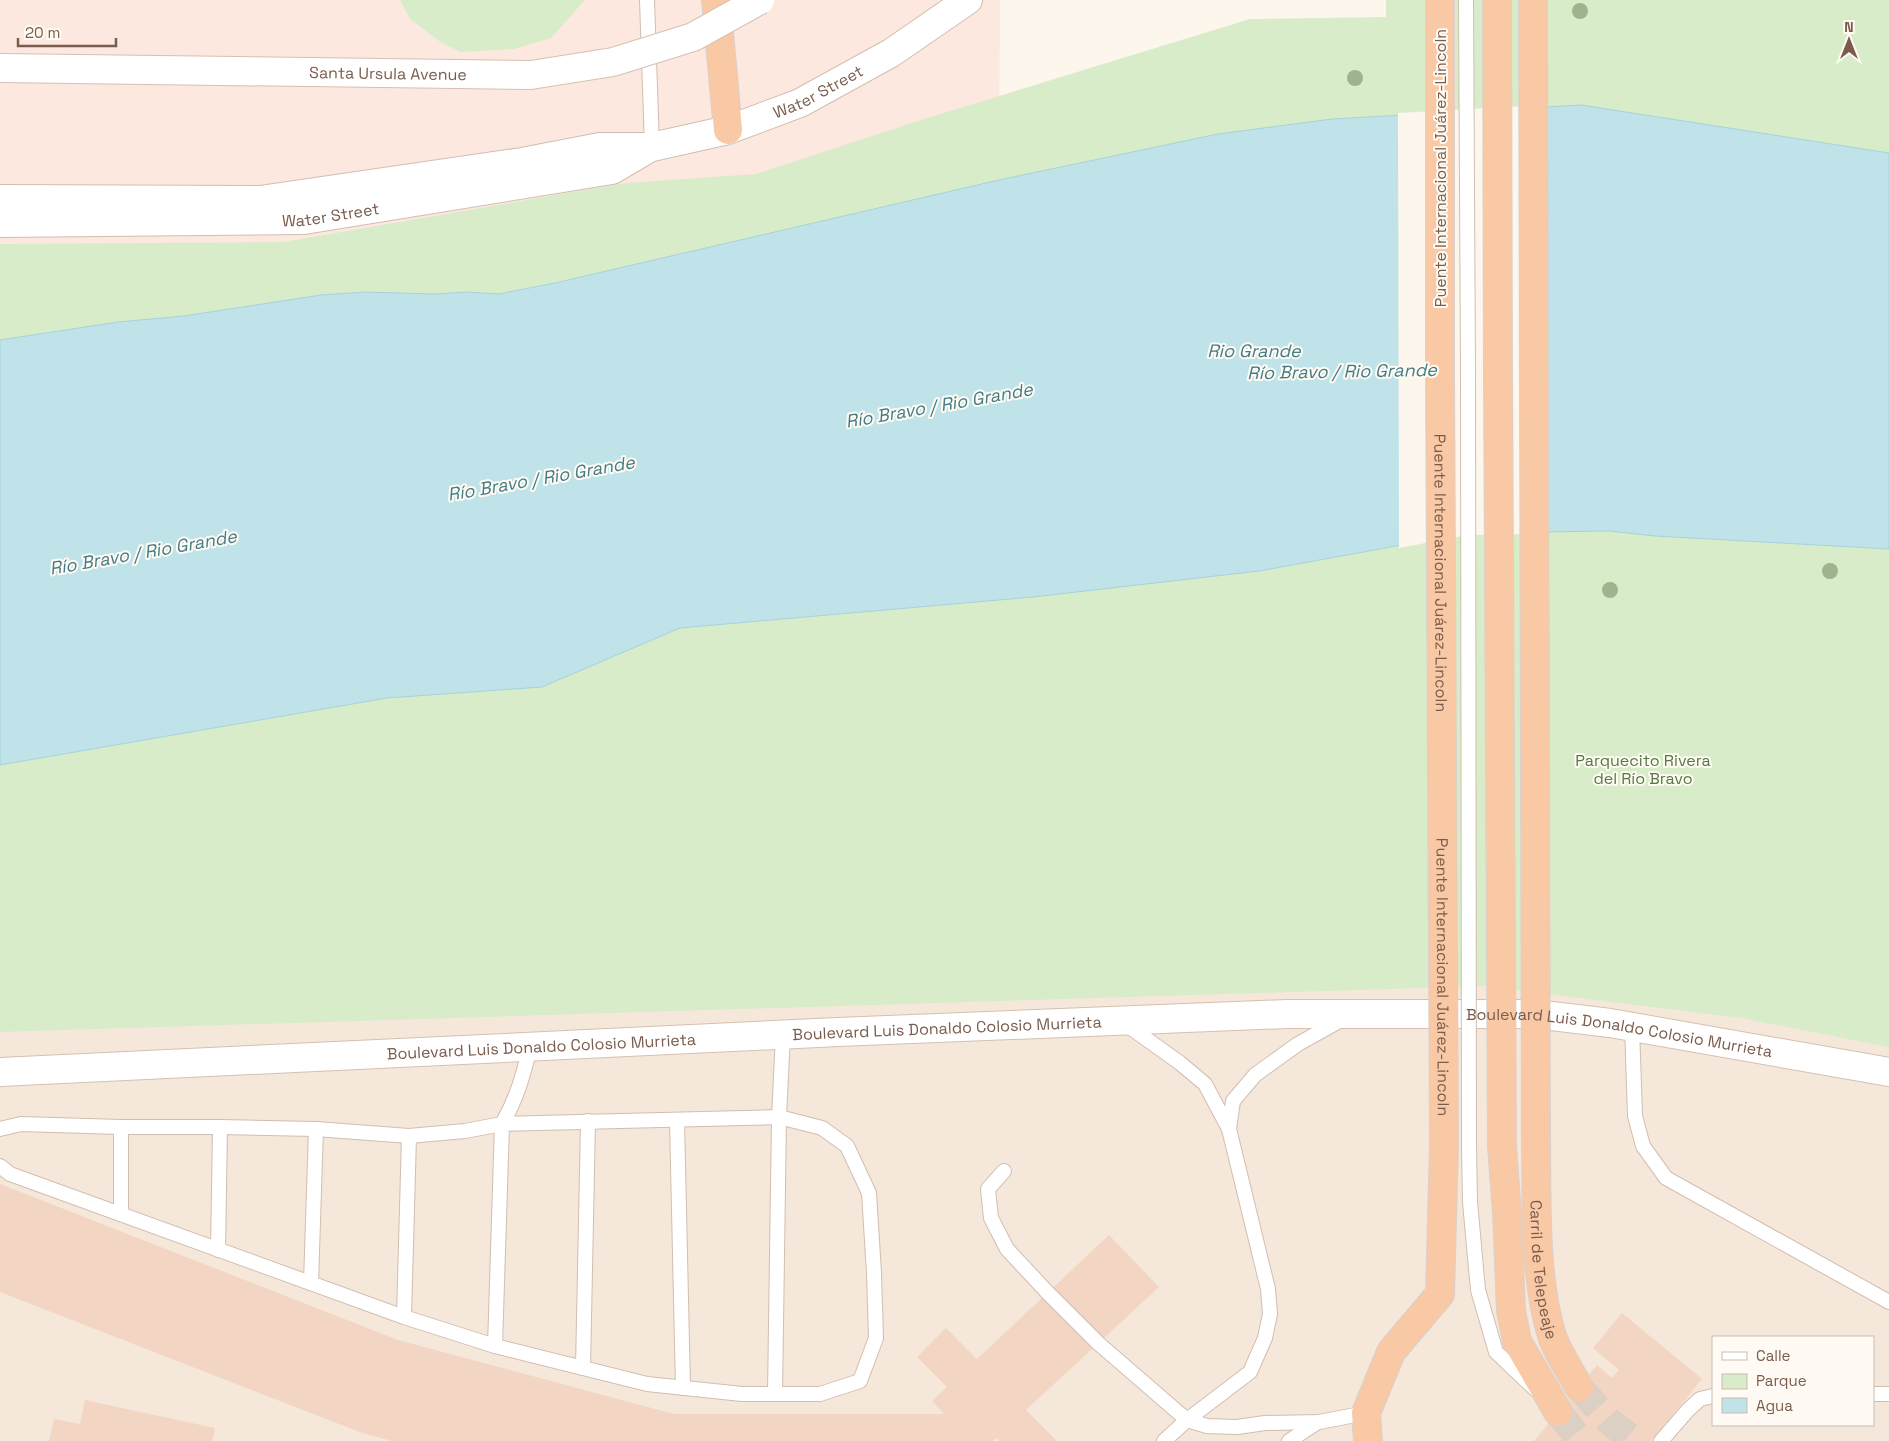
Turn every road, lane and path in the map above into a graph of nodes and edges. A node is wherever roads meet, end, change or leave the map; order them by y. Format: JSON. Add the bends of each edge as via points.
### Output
{"nodes":[{"id":1,"x":647,"y":0,"type":"edge"},
{"id":2,"x":716,"y":0,"type":"edge"},
{"id":3,"x":760,"y":0,"type":"edge"},
{"id":4,"x":968,"y":0,"type":"edge"},
{"id":5,"x":1440,"y":0,"type":"edge"},
{"id":6,"x":1466,"y":0,"type":"edge"},
{"id":7,"x":1497,"y":0,"type":"edge"},
{"id":8,"x":1533,"y":0,"type":"edge"},
{"id":9,"x":0,"y":68,"type":"edge"},
{"id":10,"x":728,"y":130,"type":"junction"},
{"id":11,"x":652,"y":146,"type":"junction"},
{"id":12,"x":0,"y":199,"type":"edge"},
{"id":13,"x":0,"y":223,"type":"edge"},
{"id":14,"x":1352,"y":1014,"type":"junction"},
{"id":15,"x":1121,"y":1021,"type":"junction"},
{"id":16,"x":1632,"y":1027,"type":"junction"},
{"id":17,"x":784,"y":1035,"type":"junction"},
{"id":18,"x":530,"y":1047,"type":"junction"},
{"id":19,"x":0,"y":1072,"type":"edge"},
{"id":20,"x":1889,"y":1072,"type":"edge"},
{"id":21,"x":779,"y":1117,"type":"junction"},
{"id":22,"x":677,"y":1120,"type":"junction"},
{"id":23,"x":588,"y":1121,"type":"junction"},
{"id":24,"x":502,"y":1124,"type":"junction"},
{"id":25,"x":122,"y":1127,"type":"junction"},
{"id":26,"x":220,"y":1127,"type":"junction"},
{"id":27,"x":0,"y":1129,"type":"edge"},
{"id":28,"x":316,"y":1130,"type":"junction"},
{"id":29,"x":1229,"y":1130,"type":"junction"},
{"id":30,"x":409,"y":1136,"type":"junction"},
{"id":31,"x":1456,"y":1146,"type":"junction"},
{"id":32,"x":0,"y":1166,"type":"edge"},
{"id":33,"x":1004,"y":1171,"type":"dead end"},
{"id":34,"x":121,"y":1214,"type":"junction"},
{"id":35,"x":218,"y":1250,"type":"junction"},
{"id":36,"x":311,"y":1283,"type":"junction"},
{"id":37,"x":1889,"y":1302,"type":"edge"},
{"id":38,"x":404,"y":1316,"type":"junction"},
{"id":39,"x":495,"y":1346,"type":"junction"},
{"id":40,"x":583,"y":1368,"type":"junction"},
{"id":41,"x":1578,"y":1387,"type":"tunnel mouth"},
{"id":42,"x":683,"y":1388,"type":"junction"},
{"id":43,"x":775,"y":1394,"type":"junction"},
{"id":44,"x":1874,"y":1394,"type":"edge"},
{"id":45,"x":1889,"y":1394,"type":"edge"},
{"id":46,"x":1712,"y":1396,"type":"edge"},
{"id":47,"x":1558,"y":1412,"type":"joint"},
{"id":48,"x":1366,"y":1413,"type":"junction"},
{"id":49,"x":1186,"y":1420,"type":"junction"},
{"id":50,"x":1319,"y":1422,"type":"junction"},
{"id":51,"x":1164,"y":1441,"type":"edge"},
{"id":52,"x":1289,"y":1441,"type":"edge"},
{"id":53,"x":1368,"y":1441,"type":"edge"},
{"id":54,"x":1662,"y":1441,"type":"edge"}],
"edges":[{"from":1,"to":11,"type":"lane"},
{"from":2,"to":10,"type":"highway"},
{"from":3,"to":9,"type":"main road","name":"Santa Ursula Avenue","bridge":true,"via":[[693,37],[613,62],[531,75]]},
{"from":4,"to":10,"type":"main road","name":"Water Street","via":[[891,53],[800,103]]},
{"from":5,"to":31,"type":"highway","name":"Puente Internacional Juárez-Lincoln","bridge":true,"via":[[1440,375]]},
{"from":6,"to":31,"type":"lane","bridge":true},
{"from":7,"to":47,"type":"highway","bridge":true,"via":[[1502,1146],[1511,1311],[1517,1341]]},
{"from":8,"to":41,"type":"highway","name":"Carril de Telepeaje","bridge":true,"via":[[1538,1216],[1542,1286],[1552,1337]]},
{"from":10,"to":11,"type":"main road","name":"Water Street"},
{"from":11,"to":12,"type":"main road","name":"Water Street","via":[[600,147],[522,162],[260,200]]},
{"from":11,"to":13,"type":"main road","name":"Water Street","via":[[612,170],[304,220]]},
{"from":14,"to":15,"type":"main road","name":"Boulevard Luis Donaldo Colosio Murrieta"},
{"from":14,"to":16,"type":"main road","name":"Boulevard Luis Donaldo Colosio Murrieta","via":[[1535,1014]]},
{"from":14,"to":29,"type":"lane","via":[[1298,1044],[1255,1075],[1233,1101]]},
{"from":15,"to":17,"type":"main road","name":"Boulevard Luis Donaldo Colosio Murrieta"},
{"from":15,"to":29,"type":"lane","via":[[1205,1084]]},
{"from":16,"to":20,"type":"main road","name":"Boulevard Luis Donaldo Colosio Murrieta"},
{"from":16,"to":37,"type":"lane","via":[[1635,1116],[1643,1146],[1666,1178]]},
{"from":17,"to":18,"type":"main road","name":"Boulevard Luis Donaldo Colosio Murrieta"},
{"from":17,"to":21,"type":"lane"},
{"from":18,"to":19,"type":"main road","name":"Boulevard Luis Donaldo Colosio Murrieta"},
{"from":18,"to":24,"type":"lane","via":[[523,1079]]},
{"from":21,"to":22,"type":"lane"},
{"from":21,"to":43,"type":"lane"},
{"from":21,"to":43,"type":"lane","via":[[822,1128],[847,1146],[869,1193],[876,1338],[860,1382],[820,1394]]},
{"from":22,"to":23,"type":"lane"},
{"from":22,"to":42,"type":"lane"},
{"from":23,"to":24,"type":"lane"},
{"from":23,"to":40,"type":"lane"},
{"from":24,"to":30,"type":"lane"},
{"from":24,"to":39,"type":"lane"},
{"from":25,"to":26,"type":"lane"},
{"from":25,"to":27,"type":"lane","via":[[21,1124]]},
{"from":25,"to":34,"type":"lane"},
{"from":26,"to":28,"type":"lane"},
{"from":26,"to":35,"type":"lane"},
{"from":28,"to":30,"type":"lane"},
{"from":28,"to":36,"type":"lane"},
{"from":29,"to":49,"type":"lane","via":[[1268,1289],[1270,1314],[1265,1338],[1250,1372]]},
{"from":30,"to":38,"type":"lane"},
{"from":31,"to":47,"type":"lane","via":[[1470,1202],[1478,1290],[1496,1352]]},
{"from":31,"to":48,"type":"highway","name":"Puente Internacional Juárez-Lincoln","via":[[1440,1294],[1391,1352]]},
{"from":32,"to":34,"type":"lane","via":[[10,1174]]},
{"from":33,"to":49,"type":"lane","via":[[988,1189],[991,1218],[1007,1249],[1098,1343]]},
{"from":34,"to":35,"type":"lane"},
{"from":35,"to":36,"type":"lane"},
{"from":36,"to":38,"type":"lane"},
{"from":38,"to":39,"type":"lane"},
{"from":39,"to":40,"type":"lane"},
{"from":40,"to":42,"type":"lane","via":[[646,1384]]},
{"from":42,"to":43,"type":"lane"},
{"from":44,"to":45,"type":"lane"},
{"from":46,"to":54,"type":"lane","via":[[1700,1399]]},
{"from":48,"to":50,"type":"lane"},
{"from":48,"to":53,"type":"highway"},
{"from":49,"to":50,"type":"lane","via":[[1207,1426],[1237,1427]]},
{"from":49,"to":51,"type":"lane"},
{"from":50,"to":52,"type":"lane"}]}
